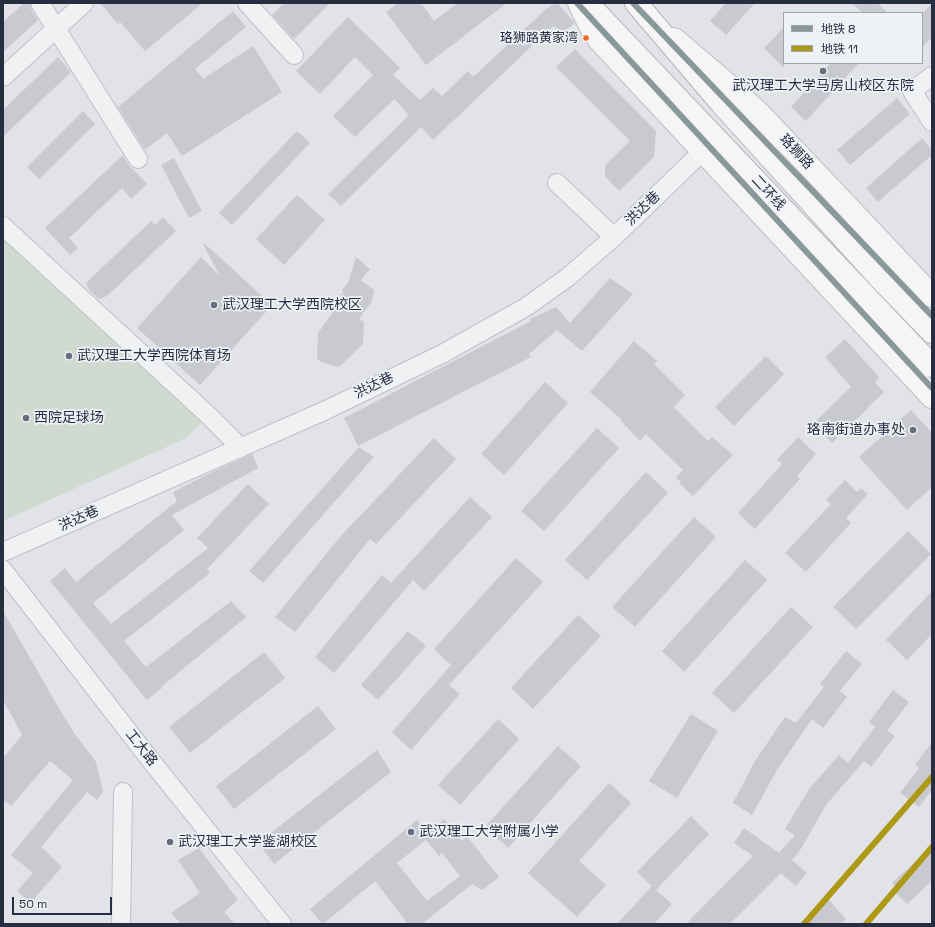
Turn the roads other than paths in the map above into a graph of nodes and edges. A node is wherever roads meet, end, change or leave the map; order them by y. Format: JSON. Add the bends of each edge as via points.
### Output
{"nodes":[{"id":1,"x":40,"y":3,"type":"edge"},
{"id":2,"x":84,"y":3,"type":"edge"},
{"id":3,"x":247,"y":3,"type":"edge"},
{"id":4,"x":579,"y":3,"type":"edge"},
{"id":5,"x":588,"y":3,"type":"edge"},
{"id":6,"x":643,"y":10,"type":"edge"},
{"id":7,"x":57,"y":28,"type":"junction"},
{"id":8,"x":294,"y":55,"type":"dead end"},
{"id":9,"x":932,"y":76,"type":"edge"},
{"id":10,"x":3,"y":77,"type":"edge"},
{"id":11,"x":932,"y":122,"type":"edge"},
{"id":12,"x":702,"y":152,"type":"junction"},
{"id":13,"x":138,"y":159,"type":"dead end"},
{"id":14,"x":557,"y":183,"type":"dead end"},
{"id":15,"x":3,"y":226,"type":"edge"},
{"id":16,"x":614,"y":237,"type":"junction"},
{"id":17,"x":932,"y":296,"type":"edge"},
{"id":18,"x":932,"y":332,"type":"edge"},
{"id":19,"x":932,"y":366,"type":"edge"},
{"id":20,"x":932,"y":397,"type":"edge"},
{"id":21,"x":241,"y":448,"type":"junction"},
{"id":22,"x":3,"y":552,"type":"edge"},
{"id":23,"x":3,"y":570,"type":"edge"},
{"id":24,"x":123,"y":792,"type":"dead end"},
{"id":25,"x":121,"y":924,"type":"edge"},
{"id":26,"x":282,"y":924,"type":"edge"}],
"edges":[{"from":1,"to":7,"type":"street"},
{"from":2,"to":7,"type":"street"},
{"from":3,"to":8,"type":"street"},
{"from":4,"to":12,"type":"main road","via":[[600,41]]},
{"from":5,"to":19,"type":"main road","name":"二环线"},
{"from":6,"to":17,"type":"main road","name":"珞狮路","via":[[760,114]]},
{"from":6,"to":18,"type":"main road","name":"二环线","via":[[721,103]]},
{"from":7,"to":10,"type":"street"},
{"from":7,"to":13,"type":"street"},
{"from":9,"to":11,"type":"street","via":[[912,91]]},
{"from":12,"to":16,"type":"street","name":"洪达巷"},
{"from":12,"to":20,"type":"main road"},
{"from":14,"to":16,"type":"street"},
{"from":15,"to":21,"type":"street"},
{"from":16,"to":21,"type":"street","name":"洪达巷","via":[[526,307],[442,354]]},
{"from":21,"to":22,"type":"street","name":"洪达巷"},
{"from":23,"to":26,"type":"street","name":"工大路"},
{"from":24,"to":25,"type":"street"}]}
